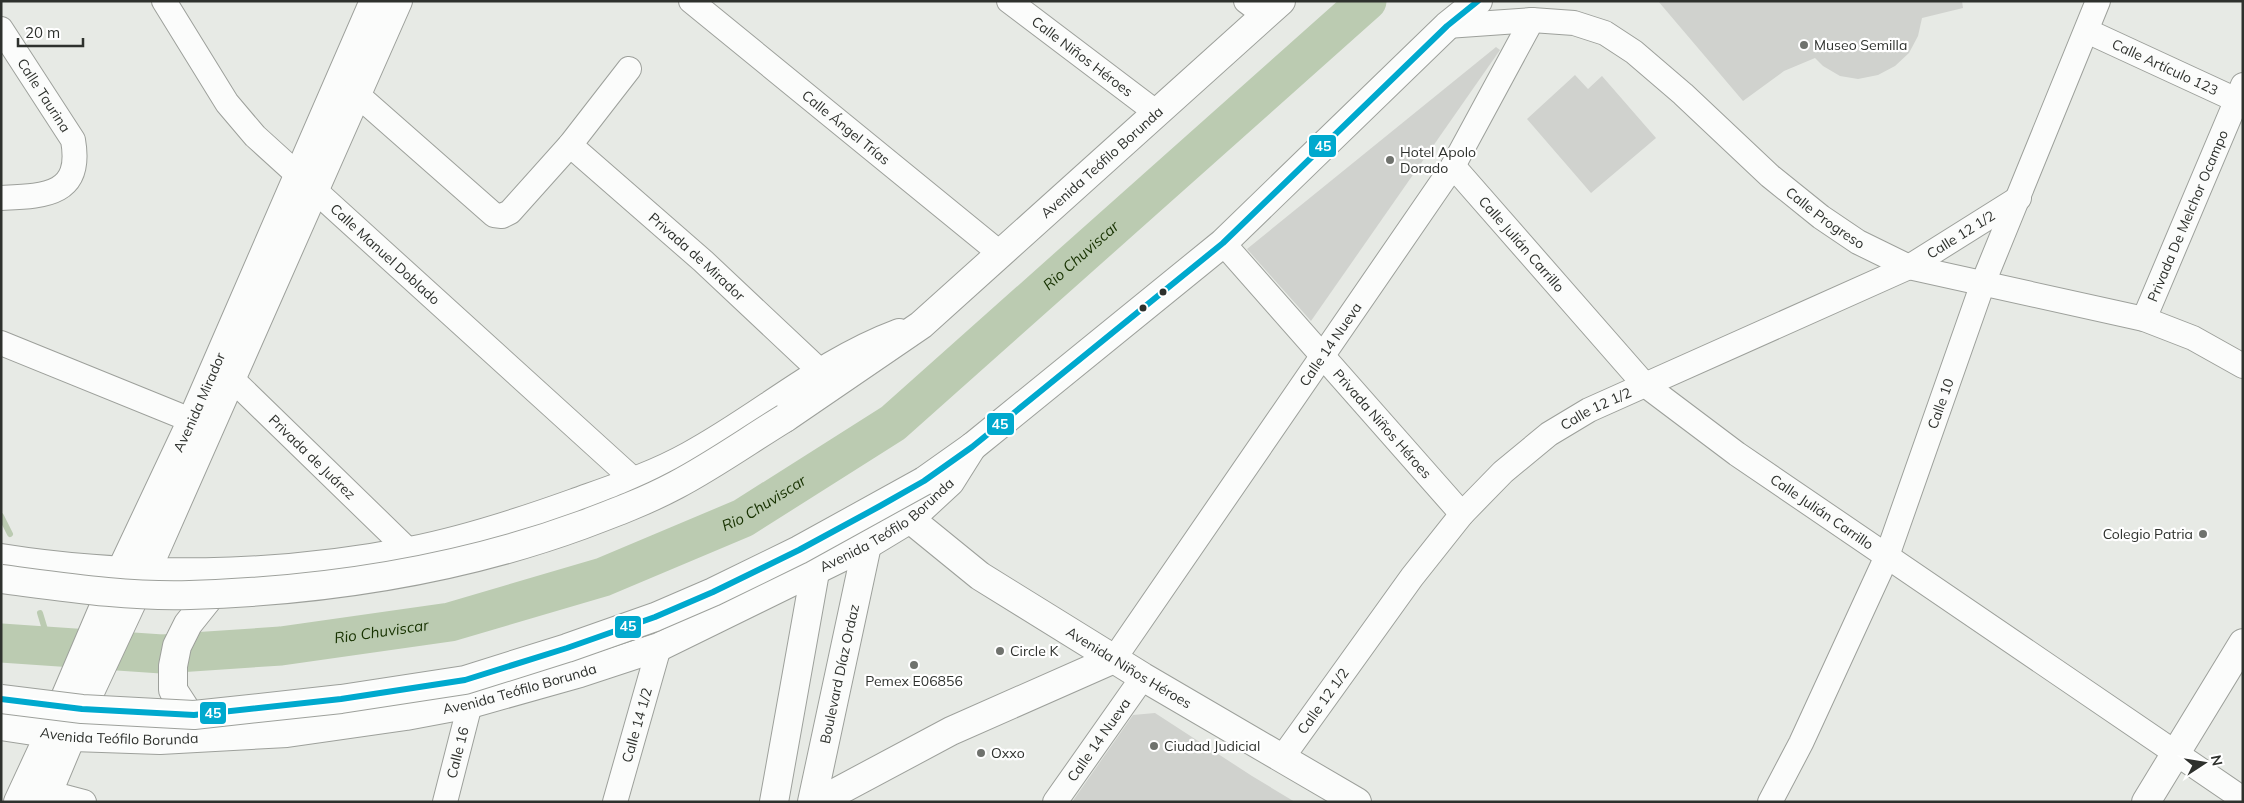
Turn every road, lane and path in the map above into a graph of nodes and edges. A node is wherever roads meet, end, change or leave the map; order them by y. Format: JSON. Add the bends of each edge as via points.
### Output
{"nodes":[{"id":1,"x":164,"y":1,"type":"edge"},
{"id":2,"x":374,"y":1,"type":"edge"},
{"id":3,"x":398,"y":1,"type":"edge"},
{"id":4,"x":691,"y":1,"type":"edge"},
{"id":5,"x":1008,"y":1,"type":"edge"},
{"id":6,"x":1478,"y":1,"type":"edge"},
{"id":7,"x":2098,"y":1,"type":"edge"},
{"id":8,"x":1264,"y":6,"type":"edge"},
{"id":9,"x":1532,"y":20,"type":"junction"},
{"id":10,"x":1447,"y":26,"type":"junction"},
{"id":11,"x":1,"y":29,"type":"edge"},
{"id":12,"x":2087,"y":31,"type":"junction"},
{"id":13,"x":629,"y":69,"type":"dead end"},
{"id":14,"x":349,"y":87,"type":"junction"},
{"id":15,"x":2241,"y":96,"type":"edge"},
{"id":16,"x":1157,"y":113,"type":"junction"},
{"id":17,"x":570,"y":144,"type":"junction"},
{"id":18,"x":1452,"y":166,"type":"junction"},
{"id":19,"x":306,"y":184,"type":"junction"},
{"id":20,"x":1,"y":198,"type":"edge"},
{"id":21,"x":2019,"y":198,"type":"junction"},
{"id":22,"x":1223,"y":243,"type":"junction"},
{"id":23,"x":1000,"y":254,"type":"junction"},
{"id":24,"x":1909,"y":267,"type":"junction"},
{"id":25,"x":1982,"y":283,"type":"junction"},
{"id":26,"x":2144,"y":319,"type":"junction"},
{"id":27,"x":921,"y":325,"type":"junction"},
{"id":28,"x":1,"y":343,"type":"edge"},
{"id":29,"x":1321,"y":356,"type":"junction"},
{"id":30,"x":2243,"y":366,"type":"edge"},
{"id":31,"x":225,"y":370,"type":"junction"},
{"id":32,"x":820,"y":371,"type":"junction"},
{"id":33,"x":1644,"y":384,"type":"junction"},
{"id":34,"x":200,"y":424,"type":"junction"},
{"id":35,"x":972,"y":447,"type":"junction"},
{"id":36,"x":635,"y":481,"type":"junction"},
{"id":37,"x":1462,"y":514,"type":"junction"},
{"id":38,"x":910,"y":519,"type":"junction"},
{"id":39,"x":867,"y":545,"type":"junction"},
{"id":40,"x":409,"y":551,"type":"junction"},
{"id":41,"x":1887,"y":556,"type":"junction"},
{"id":42,"x":1,"y":558,"type":"edge"},
{"id":43,"x":133,"y":571,"type":"junction"},
{"id":44,"x":229,"y":572,"type":"junction"},
{"id":45,"x":815,"y":572,"type":"junction"},
{"id":46,"x":1,"y":579,"type":"edge"},
{"id":47,"x":2243,"y":644,"type":"edge"},
{"id":48,"x":659,"y":647,"type":"junction"},
{"id":49,"x":1114,"y":659,"type":"junction"},
{"id":50,"x":1143,"y":677,"type":"junction"},
{"id":51,"x":1,"y":699,"type":"edge"},
{"id":52,"x":470,"y":704,"type":"junction"},
{"id":53,"x":1,"y":726,"type":"edge"},
{"id":54,"x":61,"y":735,"type":"junction"},
{"id":55,"x":205,"y":737,"type":"junction"},
{"id":56,"x":2176,"y":752,"type":"junction"},
{"id":57,"x":1282,"y":758,"type":"junction"},
{"id":58,"x":34,"y":796,"type":"edge"},
{"id":59,"x":2243,"y":799,"type":"edge"},
{"id":60,"x":84,"y":802,"type":"edge"},
{"id":61,"x":446,"y":802,"type":"edge"},
{"id":62,"x":615,"y":802,"type":"edge"},
{"id":63,"x":774,"y":802,"type":"edge"},
{"id":64,"x":812,"y":802,"type":"edge"},
{"id":65,"x":818,"y":802,"type":"edge"},
{"id":66,"x":1055,"y":802,"type":"edge"},
{"id":67,"x":1357,"y":802,"type":"edge"},
{"id":68,"x":1770,"y":802,"type":"edge"},
{"id":69,"x":2146,"y":802,"type":"edge"}],
"edges":[{"from":1,"to":19,"type":"street","name":"Calle Manuel Doblado","via":[[227,103]]},
{"from":2,"to":14,"type":"main road","name":"Avenida Mirador"},
{"from":3,"to":14,"type":"main road","name":"Avenida Mirador"},
{"from":4,"to":23,"type":"street","name":"Calle Ángel Trías"},
{"from":5,"to":16,"type":"street","name":"Calle Niños Héroes"},
{"from":6,"to":10,"type":"main road"},
{"from":7,"to":12,"type":"street","name":"Calle 10"},
{"from":8,"to":16,"type":"main road","name":"Avenida Teófilo Borunda"},
{"from":9,"to":10,"type":"street","name":"Calle Progreso"},
{"from":9,"to":18,"type":"street","name":"Calle 14 Nueva"},
{"from":9,"to":24,"type":"street","name":"Calle Progreso","via":[[1574,23],[1612,38],[1634,52],[1770,176],[1821,217],[1858,242]]},
{"from":10,"to":22,"type":"main road"},
{"from":11,"to":20,"type":"street","name":"Calle Taurina","via":[[73,140],[76,158],[74,172],[64,187],[40,196]]},
{"from":12,"to":15,"type":"street","name":"Calle Artículo 123"},
{"from":12,"to":21,"type":"street","name":"Calle 10"},
{"from":13,"to":17,"type":"street"},
{"from":14,"to":17,"type":"street","via":[[494,215],[510,212]]},
{"from":14,"to":19,"type":"main road","name":"Avenida Mirador"},
{"from":15,"to":26,"type":"street","name":"Privada De Melchor Ocampo"},
{"from":16,"to":23,"type":"main road","name":"Avenida Teófilo Borunda"},
{"from":17,"to":32,"type":"street","name":"Privada de Mirador","via":[[703,261]]},
{"from":18,"to":29,"type":"street","name":"Calle 14 Nueva"},
{"from":18,"to":33,"type":"street","name":"Calle Julián Carrillo"},
{"from":19,"to":31,"type":"main road","name":"Avenida Mirador"},
{"from":19,"to":36,"type":"street","name":"Calle Manuel Doblado"},
{"from":21,"to":24,"type":"street","name":"Calle 12 1/2"},
{"from":21,"to":25,"type":"street","name":"Calle 10"},
{"from":22,"to":29,"type":"street","name":"Privada Niños Héroes"},
{"from":22,"to":35,"type":"main road"},
{"from":23,"to":27,"type":"main road","name":"Avenida Teófilo Borunda"},
{"from":24,"to":25,"type":"street","name":"Calle Progreso"},
{"from":24,"to":33,"type":"street","name":"Calle 12 1/2"},
{"from":25,"to":26,"type":"street","name":"Calle Progreso"},
{"from":25,"to":41,"type":"street","name":"Calle 10"},
{"from":26,"to":30,"type":"street","name":"Calle Progreso","via":[[2193,338]]},
{"from":27,"to":32,"type":"main road","name":"Avenida Teófilo Borunda","via":[[872,343]]},
{"from":27,"to":46,"type":"main road","name":"Avenida Teófilo Borunda","bridge":true,"via":[[785,418],[676,485],[613,514],[536,542],[409,574],[189,596],[93,591]]},
{"from":28,"to":34,"type":"street"},
{"from":29,"to":37,"type":"street","name":"Privada Niños Héroes"},
{"from":29,"to":49,"type":"street","name":"Calle 14 Nueva"},
{"from":31,"to":34,"type":"main road","name":"Avenida Mirador"},
{"from":31,"to":40,"type":"street","name":"Privada de Juárez"},
{"from":32,"to":36,"type":"main road","name":"Avenida Teófilo Borunda","via":[[774,404],[689,456]]},
{"from":33,"to":37,"type":"street","name":"Calle 12 1/2","via":[[1589,410],[1550,434],[1503,472]]},
{"from":33,"to":41,"type":"street","name":"Calle Julián Carrillo","via":[[1737,454]]},
{"from":34,"to":43,"type":"main road","name":"Avenida Mirador"},
{"from":35,"to":38,"type":"main road","name":"Avenida Teófilo Borunda","via":[[950,482]]},
{"from":35,"to":51,"type":"main road","bridge":true,"via":[[924,481],[799,550],[713,592],[655,617],[465,680],[341,699],[194,715],[82,709]]},
{"from":36,"to":40,"type":"main road","name":"Avenida Teófilo Borunda","via":[[530,519]]},
{"from":37,"to":57,"type":"street","name":"Calle 12 1/2","via":[[1412,577]]},
{"from":38,"to":39,"type":"main road","name":"Avenida Teófilo Borunda"},
{"from":38,"to":49,"type":"main road","name":"Avenida Niños Héroes","via":[[980,576]]},
{"from":39,"to":45,"type":"main road","name":"Avenida Teófilo Borunda"},
{"from":39,"to":64,"type":"main road","name":"Boulevard Díaz Ordaz"},
{"from":40,"to":44,"type":"main road","name":"Avenida Teófilo Borunda"},
{"from":41,"to":56,"type":"street","name":"Calle Julián Carrillo"},
{"from":41,"to":68,"type":"street","name":"Calle 10","via":[[1801,743]]},
{"from":42,"to":43,"type":"main road","name":"Avenida Teófilo Borunda"},
{"from":43,"to":44,"type":"main road","name":"Avenida Teófilo Borunda"},
{"from":43,"to":54,"type":"main road","name":"Avenida Mirador"},
{"from":44,"to":55,"type":"main road","via":[[188,624],[177,646],[173,666],[173,690],[186,714]]},
{"from":45,"to":48,"type":"main road","name":"Avenida Teófilo Borunda"},
{"from":45,"to":63,"type":"main road"},
{"from":47,"to":56,"type":"main road"},
{"from":48,"to":52,"type":"main road","name":"Avenida Teófilo Borunda"},
{"from":48,"to":62,"type":"street","name":"Calle 14 1/2"},
{"from":49,"to":50,"type":"main road","name":"Avenida Niños Héroes"},
{"from":49,"to":65,"type":"main road","via":[[951,731]]},
{"from":50,"to":57,"type":"main road","name":"Avenida Niños Héroes"},
{"from":50,"to":66,"type":"street","name":"Calle 14 Nueva"},
{"from":52,"to":55,"type":"main road","name":"Avenida Teófilo Borunda","via":[[287,733]]},
{"from":52,"to":61,"type":"street","name":"Calle 16"},
{"from":53,"to":54,"type":"main road","name":"Avenida Teófilo Borunda"},
{"from":54,"to":55,"type":"main road","name":"Avenida Teófilo Borunda","via":[[160,740]]},
{"from":54,"to":58,"type":"main road","name":"Avenida Mirador"},
{"from":56,"to":59,"type":"street","name":"Calle Julián Carrillo"},
{"from":56,"to":69,"type":"main road"},
{"from":57,"to":67,"type":"main road","name":"Avenida Niños Héroes"},
{"from":58,"to":60,"type":"street"}]}
